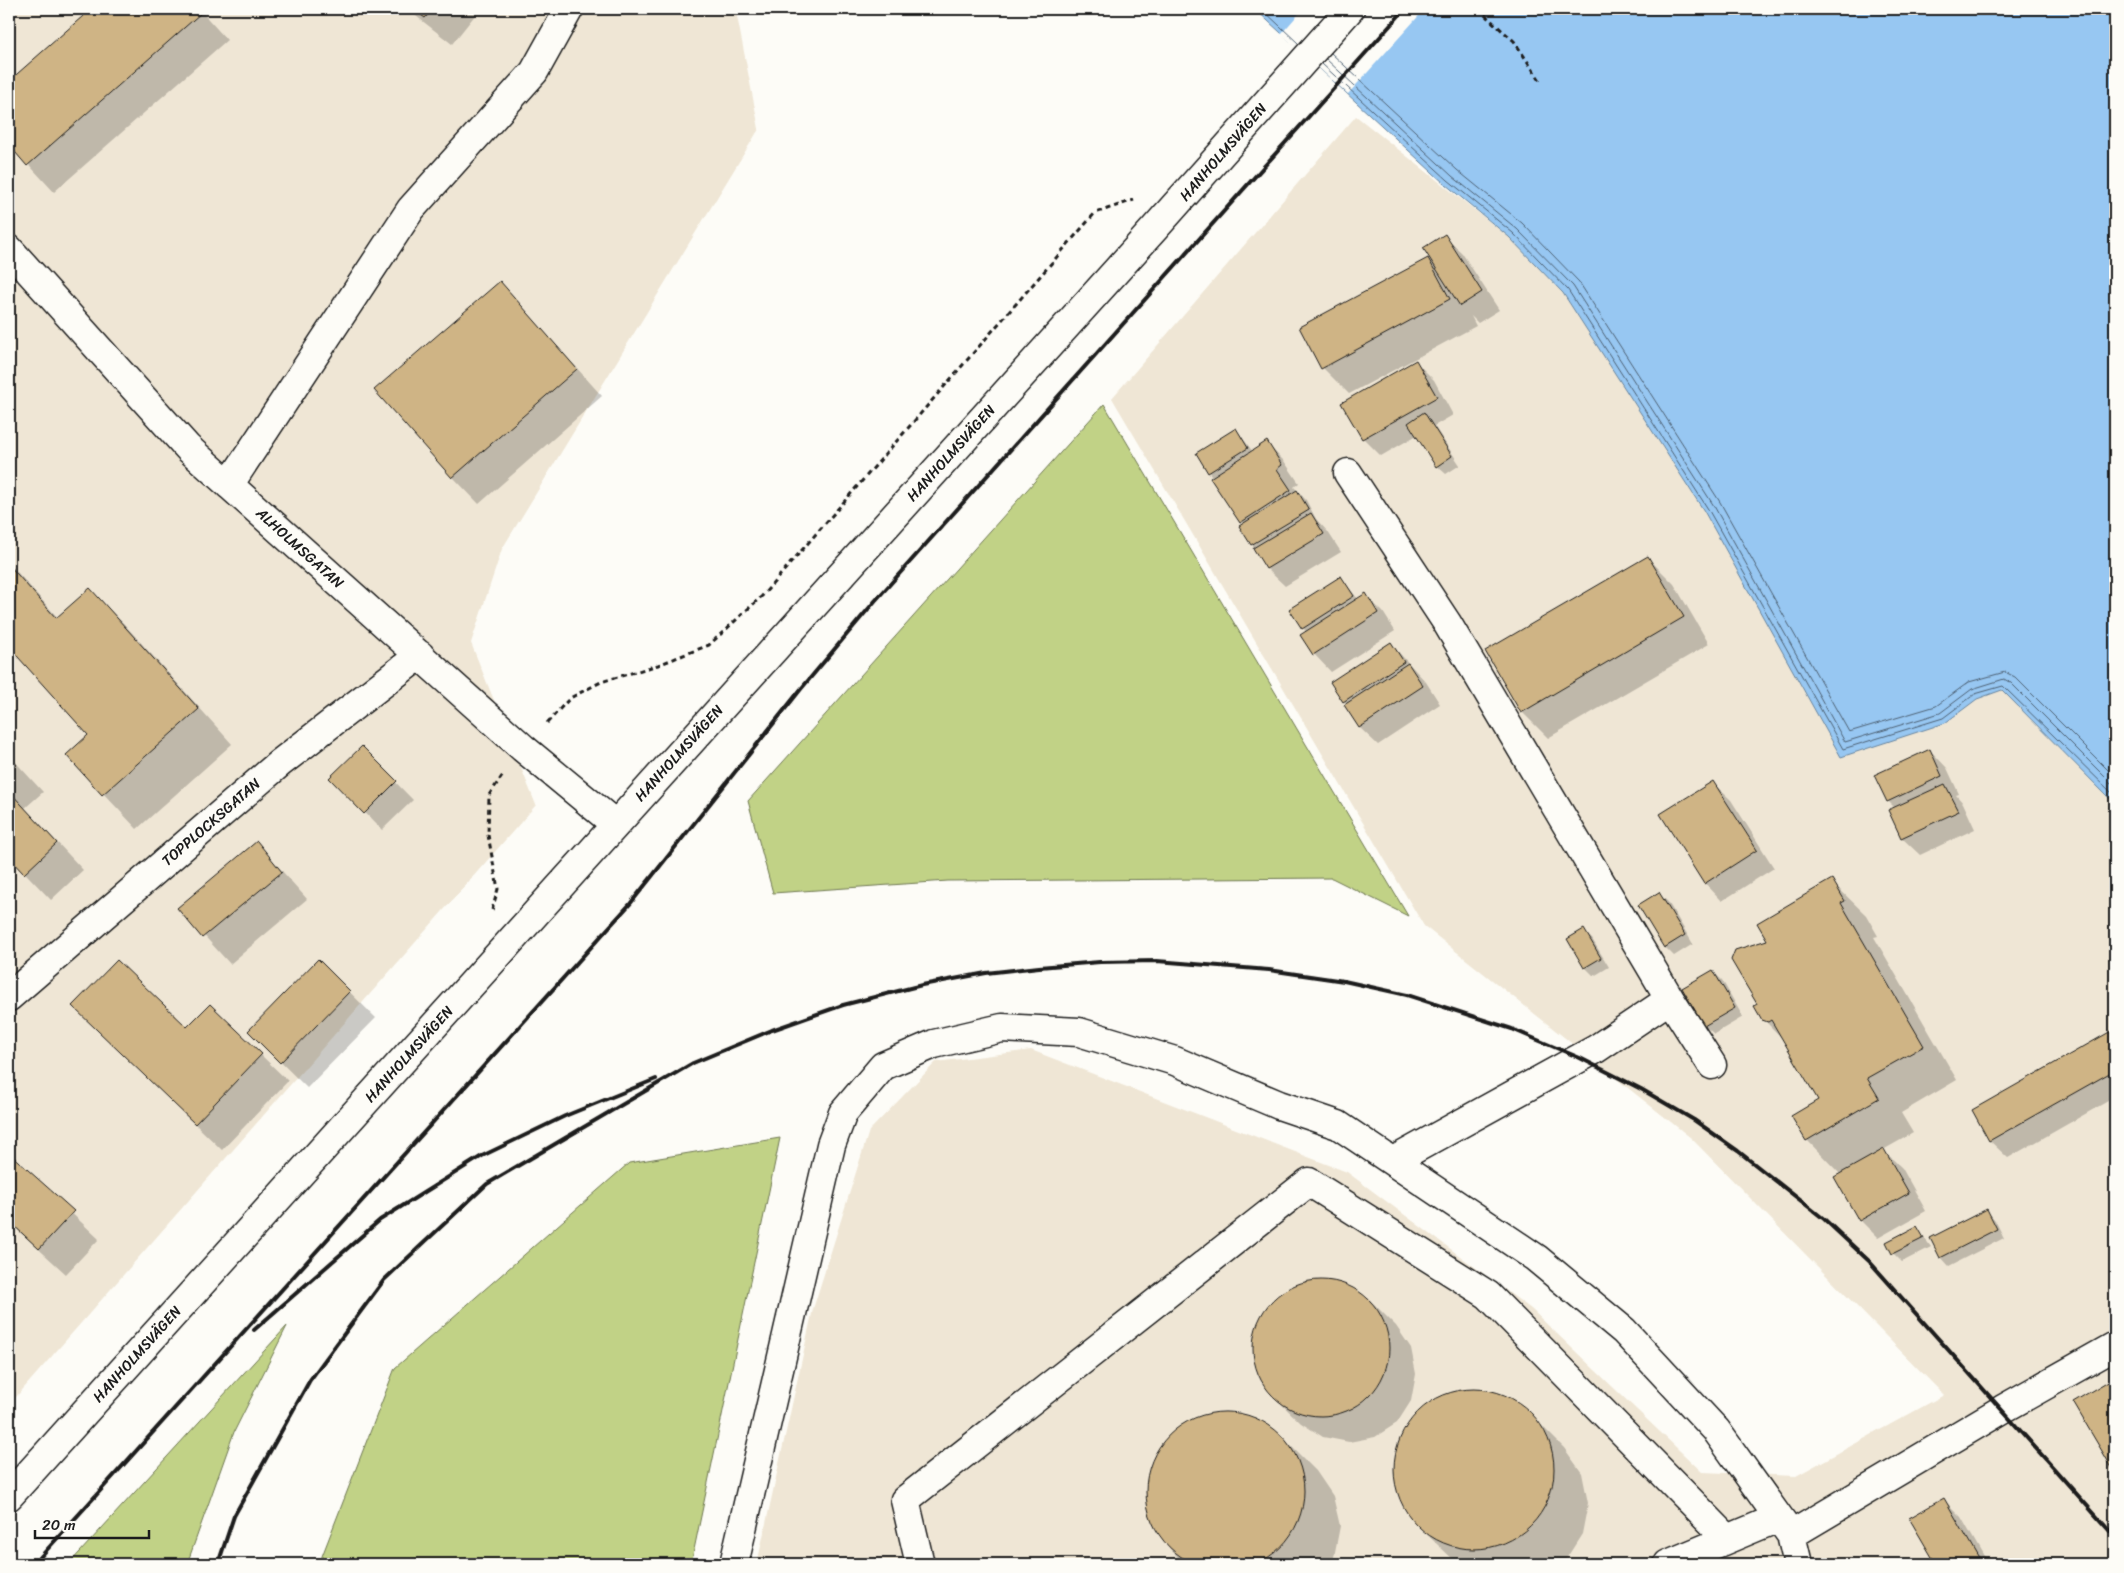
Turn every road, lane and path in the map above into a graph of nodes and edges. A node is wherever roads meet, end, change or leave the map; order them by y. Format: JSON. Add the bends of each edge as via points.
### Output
{"nodes":[{"id":1,"x":569,"y":9,"type":"edge"},
{"id":2,"x":1350,"y":9,"type":"edge"},
{"id":3,"x":1478,"y":9,"type":"edge"},
{"id":4,"x":1541,"y":82,"type":"dead end"},
{"id":5,"x":1137,"y":198,"type":"dead end"},
{"id":6,"x":9,"y":249,"type":"edge"},
{"id":7,"x":1348,"y":473,"type":"dead end"},
{"id":8,"x":229,"y":485,"type":"junction"},
{"id":9,"x":420,"y":655,"type":"junction"},
{"id":10,"x":523,"y":748,"type":"junction"},
{"id":11,"x":615,"y":824,"type":"junction"},
{"id":12,"x":491,"y":912,"type":"dead end"},
{"id":13,"x":9,"y":997,"type":"edge"},
{"id":14,"x":1670,"y":999,"type":"junction"},
{"id":15,"x":1712,"y":1065,"type":"dead end"},
{"id":16,"x":1393,"y":1161,"type":"junction"},
{"id":17,"x":2115,"y":1346,"type":"edge"},
{"id":18,"x":9,"y":1496,"type":"edge"},
{"id":19,"x":1784,"y":1527,"type":"junction"},
{"id":20,"x":1728,"y":1540,"type":"junction"},
{"id":21,"x":734,"y":1564,"type":"edge"},
{"id":22,"x":920,"y":1564,"type":"edge"},
{"id":23,"x":1668,"y":1564,"type":"edge"},
{"id":24,"x":1798,"y":1564,"type":"edge"}],
"edges":[{"from":1,"to":8,"type":"street","via":[[534,72],[411,209]]},
{"from":2,"to":11,"type":"street","name":"HANHOLMSVÄGEN"},
{"from":3,"to":4,"type":"path","via":[[1514,41]]},
{"from":5,"to":10,"type":"path","via":[[1095,213],[762,596],[709,645],[601,682],[570,698]]},
{"from":6,"to":8,"type":"street","name":"ALHOLMSGATAN","via":[[188,448]]},
{"from":7,"to":14,"type":"street","via":[[1447,623]]},
{"from":8,"to":9,"type":"street","name":"ALHOLMSGATAN"},
{"from":9,"to":10,"type":"street","name":"ALHOLMSGATAN"},
{"from":9,"to":13,"type":"street","name":"TOPPLOCKSGATAN","via":[[280,762]]},
{"from":10,"to":11,"type":"street","name":"ALHOLMSGATAN"},
{"from":10,"to":12,"type":"path","via":[[489,795],[488,835],[498,889]]},
{"from":11,"to":18,"type":"street","name":"HANHOLMSVÄGEN"},
{"from":14,"to":15,"type":"street"},
{"from":14,"to":16,"type":"street","via":[[1596,1049]]},
{"from":16,"to":19,"type":"street","via":[[1536,1258],[1624,1331],[1716,1430]]},
{"from":16,"to":21,"type":"street","via":[[1338,1125],[1279,1105],[1175,1061],[1080,1032],[1002,1028],[934,1044],[883,1066],[843,1113],[831,1145]]},
{"from":17,"to":19,"type":"street"},
{"from":19,"to":20,"type":"street"},
{"from":19,"to":24,"type":"street"},
{"from":20,"to":22,"type":"street","via":[[1488,1295],[1309,1182],[905,1500]]},
{"from":20,"to":23,"type":"street"}]}
